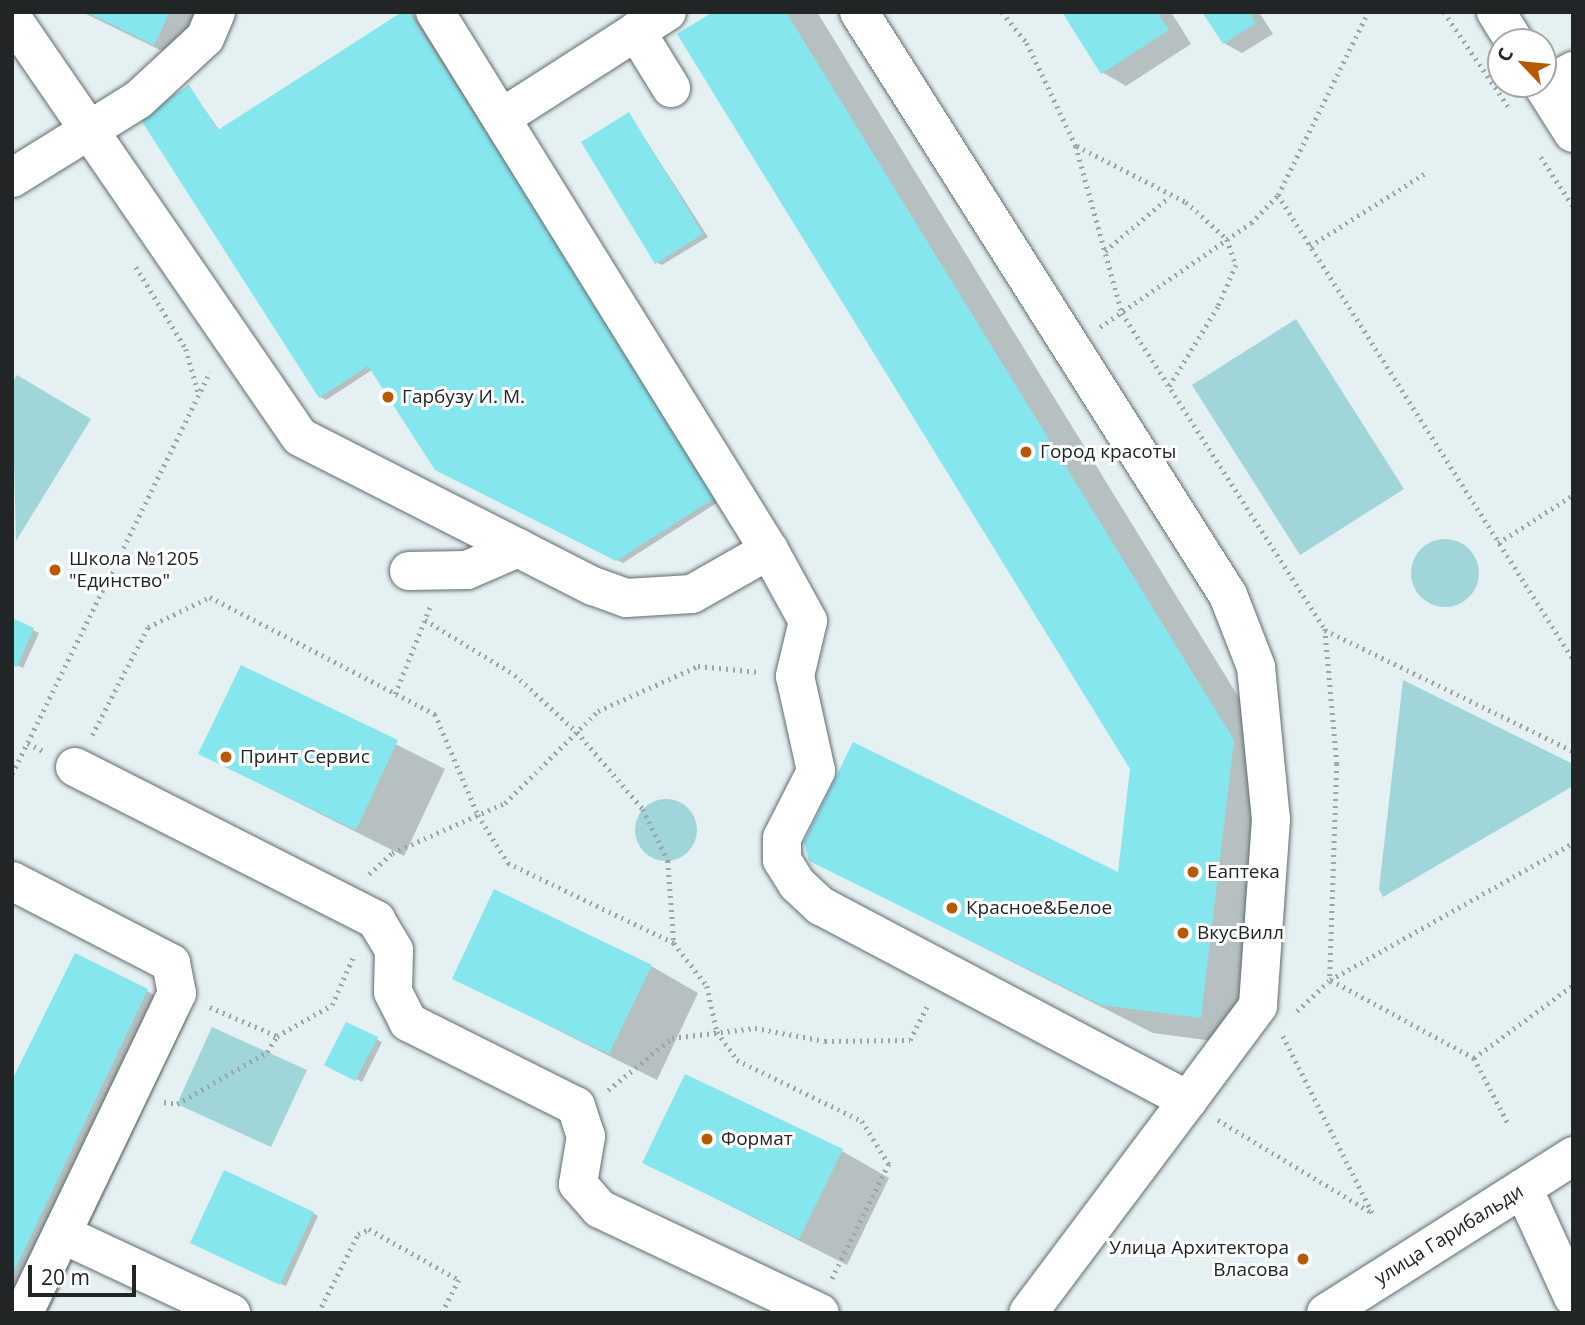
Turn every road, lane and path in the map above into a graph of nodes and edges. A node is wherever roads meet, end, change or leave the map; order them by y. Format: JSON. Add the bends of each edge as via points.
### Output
{"nodes":[{"id":1,"x":216,"y":12,"type":"edge"},
{"id":2,"x":435,"y":12,"type":"edge"},
{"id":3,"x":859,"y":12,"type":"edge"},
{"id":4,"x":1002,"y":12,"type":"edge"},
{"id":5,"x":1368,"y":12,"type":"edge"},
{"id":6,"x":1496,"y":12,"type":"edge"},
{"id":7,"x":12,"y":18,"type":"edge"},
{"id":8,"x":652,"y":22,"type":"edge"},
{"id":9,"x":1506,"y":28,"type":"edge"},
{"id":10,"x":671,"y":88,"type":"dead end"},
{"id":11,"x":1557,"y":91,"type":"edge"},
{"id":12,"x":501,"y":117,"type":"junction"},
{"id":13,"x":92,"y":129,"type":"junction"},
{"id":14,"x":1573,"y":133,"type":"edge"},
{"id":15,"x":1076,"y":146,"type":"junction"},
{"id":16,"x":1424,"y":174,"type":"dead end"},
{"id":17,"x":12,"y":178,"type":"edge"},
{"id":18,"x":1278,"y":195,"type":"junction"},
{"id":19,"x":1168,"y":198,"type":"junction"},
{"id":20,"x":1227,"y":239,"type":"junction"},
{"id":21,"x":1310,"y":246,"type":"junction"},
{"id":22,"x":1105,"y":251,"type":"junction"},
{"id":23,"x":1122,"y":313,"type":"junction"},
{"id":24,"x":228,"y":337,"type":"junction"},
{"id":25,"x":1071,"y":347,"type":"junction"},
{"id":26,"x":1169,"y":387,"type":"junction"},
{"id":27,"x":1573,"y":495,"type":"edge"},
{"id":28,"x":1499,"y":543,"type":"junction"},
{"id":29,"x":518,"y":548,"type":"junction"},
{"id":30,"x":769,"y":550,"type":"junction"},
{"id":31,"x":428,"y":571,"type":"joint"},
{"id":32,"x":425,"y":620,"type":"junction"},
{"id":33,"x":1325,"y":629,"type":"junction"},
{"id":34,"x":1573,"y":659,"type":"edge"},
{"id":35,"x":795,"y":676,"type":"junction"},
{"id":36,"x":395,"y":694,"type":"junction"},
{"id":37,"x":577,"y":732,"type":"junction"},
{"id":38,"x":1573,"y":751,"type":"edge"},
{"id":39,"x":75,"y":767,"type":"joint"},
{"id":40,"x":12,"y":774,"type":"edge"},
{"id":41,"x":478,"y":815,"type":"junction"},
{"id":42,"x":1573,"y":843,"type":"edge"},
{"id":43,"x":12,"y":881,"type":"edge"},
{"id":44,"x":340,"y":901,"type":"junction"},
{"id":45,"x":376,"y":919,"type":"junction"},
{"id":46,"x":674,"y":943,"type":"junction"},
{"id":47,"x":946,"y":970,"type":"junction"},
{"id":48,"x":1330,"y":980,"type":"junction"},
{"id":49,"x":1573,"y":985,"type":"edge"},
{"id":50,"x":177,"y":993,"type":"junction"},
{"id":51,"x":1279,"y":1028,"type":"dead end"},
{"id":52,"x":717,"y":1032,"type":"junction"},
{"id":53,"x":277,"y":1036,"type":"junction"},
{"id":54,"x":1474,"y":1058,"type":"junction"},
{"id":55,"x":160,"y":1101,"type":"dead end"},
{"id":56,"x":1188,"y":1101,"type":"junction"},
{"id":57,"x":576,"y":1106,"type":"junction"},
{"id":58,"x":1509,"y":1125,"type":"dead end"},
{"id":59,"x":1573,"y":1156,"type":"edge"},
{"id":60,"x":1523,"y":1188,"type":"junction"},
{"id":61,"x":62,"y":1234,"type":"junction"},
{"id":62,"x":1573,"y":1297,"type":"edge"},
{"id":63,"x":819,"y":1312,"type":"edge"},
{"id":64,"x":24,"y":1313,"type":"edge"},
{"id":65,"x":231,"y":1313,"type":"edge"},
{"id":66,"x":318,"y":1313,"type":"edge"},
{"id":67,"x":442,"y":1313,"type":"edge"},
{"id":68,"x":1028,"y":1313,"type":"edge"},
{"id":69,"x":1326,"y":1313,"type":"edge"}],
"edges":[{"from":1,"to":13,"type":"street","via":[[205,38],[148,92]]},
{"from":2,"to":12,"type":"street"},
{"from":3,"to":25,"type":"street"},
{"from":4,"to":15,"type":"path","via":[[1027,43]]},
{"from":5,"to":18,"type":"path"},
{"from":6,"to":9,"type":"street"},
{"from":7,"to":13,"type":"street"},
{"from":8,"to":10,"type":"street"},
{"from":8,"to":12,"type":"street"},
{"from":11,"to":14,"type":"street"},
{"from":12,"to":30,"type":"street"},
{"from":13,"to":17,"type":"street"},
{"from":13,"to":24,"type":"street"},
{"from":15,"to":19,"type":"path"},
{"from":15,"to":22,"type":"path"},
{"from":16,"to":21,"type":"path"},
{"from":18,"to":20,"type":"path"},
{"from":18,"to":21,"type":"path"},
{"from":19,"to":20,"type":"path","via":[[1204,214]]},
{"from":19,"to":22,"type":"path"},
{"from":20,"to":23,"type":"path"},
{"from":20,"to":26,"type":"path","via":[[1236,265],[1218,307]]},
{"from":21,"to":28,"type":"path"},
{"from":22,"to":23,"type":"path"},
{"from":23,"to":25,"type":"path"},
{"from":23,"to":26,"type":"path"},
{"from":24,"to":29,"type":"street","via":[[300,438]]},
{"from":24,"to":40,"type":"path"},
{"from":25,"to":56,"type":"street","via":[[1228,595],[1256,667],[1271,819],[1258,1006]]},
{"from":26,"to":33,"type":"path"},
{"from":27,"to":28,"type":"path"},
{"from":28,"to":34,"type":"path"},
{"from":29,"to":30,"type":"street","via":[[626,598],[661,599],[692,594]]},
{"from":29,"to":31,"type":"street","via":[[467,570]]},
{"from":30,"to":35,"type":"street","via":[[808,621]]},
{"from":31,"to":32,"type":"path"},
{"from":32,"to":36,"type":"path"},
{"from":32,"to":37,"type":"path","via":[[515,675]]},
{"from":33,"to":38,"type":"path"},
{"from":33,"to":48,"type":"path","via":[[1337,764]]},
{"from":35,"to":37,"type":"path","via":[[698,666],[598,711]]},
{"from":35,"to":47,"type":"street","via":[[816,771],[782,838],[782,860],[821,906]]},
{"from":36,"to":39,"type":"path","via":[[210,597],[148,627]]},
{"from":36,"to":41,"type":"path","via":[[435,714]]},
{"from":37,"to":41,"type":"path","via":[[505,803]]},
{"from":37,"to":46,"type":"path","via":[[643,809],[668,861]]},
{"from":39,"to":44,"type":"street"},
{"from":41,"to":44,"type":"path","via":[[393,853]]},
{"from":41,"to":46,"type":"path","via":[[508,863]]},
{"from":42,"to":48,"type":"path"},
{"from":43,"to":50,"type":"street","via":[[171,963]]},
{"from":44,"to":45,"type":"street"},
{"from":45,"to":53,"type":"path","via":[[332,1005]]},
{"from":45,"to":57,"type":"street","via":[[394,950],[393,992],[408,1022]]},
{"from":46,"to":52,"type":"path","via":[[707,986]]},
{"from":47,"to":52,"type":"path","via":[[910,1040],[825,1041],[755,1028]]},
{"from":47,"to":56,"type":"street"},
{"from":48,"to":54,"type":"path"},
{"from":49,"to":54,"type":"path"},
{"from":50,"to":53,"type":"path"},
{"from":50,"to":61,"type":"street"},
{"from":51,"to":56,"type":"path","via":[[1373,1214]]},
{"from":52,"to":57,"type":"path","via":[[672,1038],[624,1081]]},
{"from":52,"to":63,"type":"path","via":[[737,1060],[862,1121],[889,1164]]},
{"from":53,"to":55,"type":"path","via":[[267,1052],[177,1104]]},
{"from":54,"to":58,"type":"path"},
{"from":56,"to":68,"type":"street"},
{"from":57,"to":63,"type":"street","via":[[586,1136],[578,1184],[600,1209]]},
{"from":59,"to":60,"type":"street","name":"улица Гарибальди"},
{"from":60,"to":62,"type":"street"},
{"from":60,"to":69,"type":"street","name":"улица Гарибальди"},
{"from":61,"to":64,"type":"street"},
{"from":61,"to":65,"type":"street"},
{"from":66,"to":67,"type":"path","via":[[358,1234],[369,1229],[458,1280]]}]}
